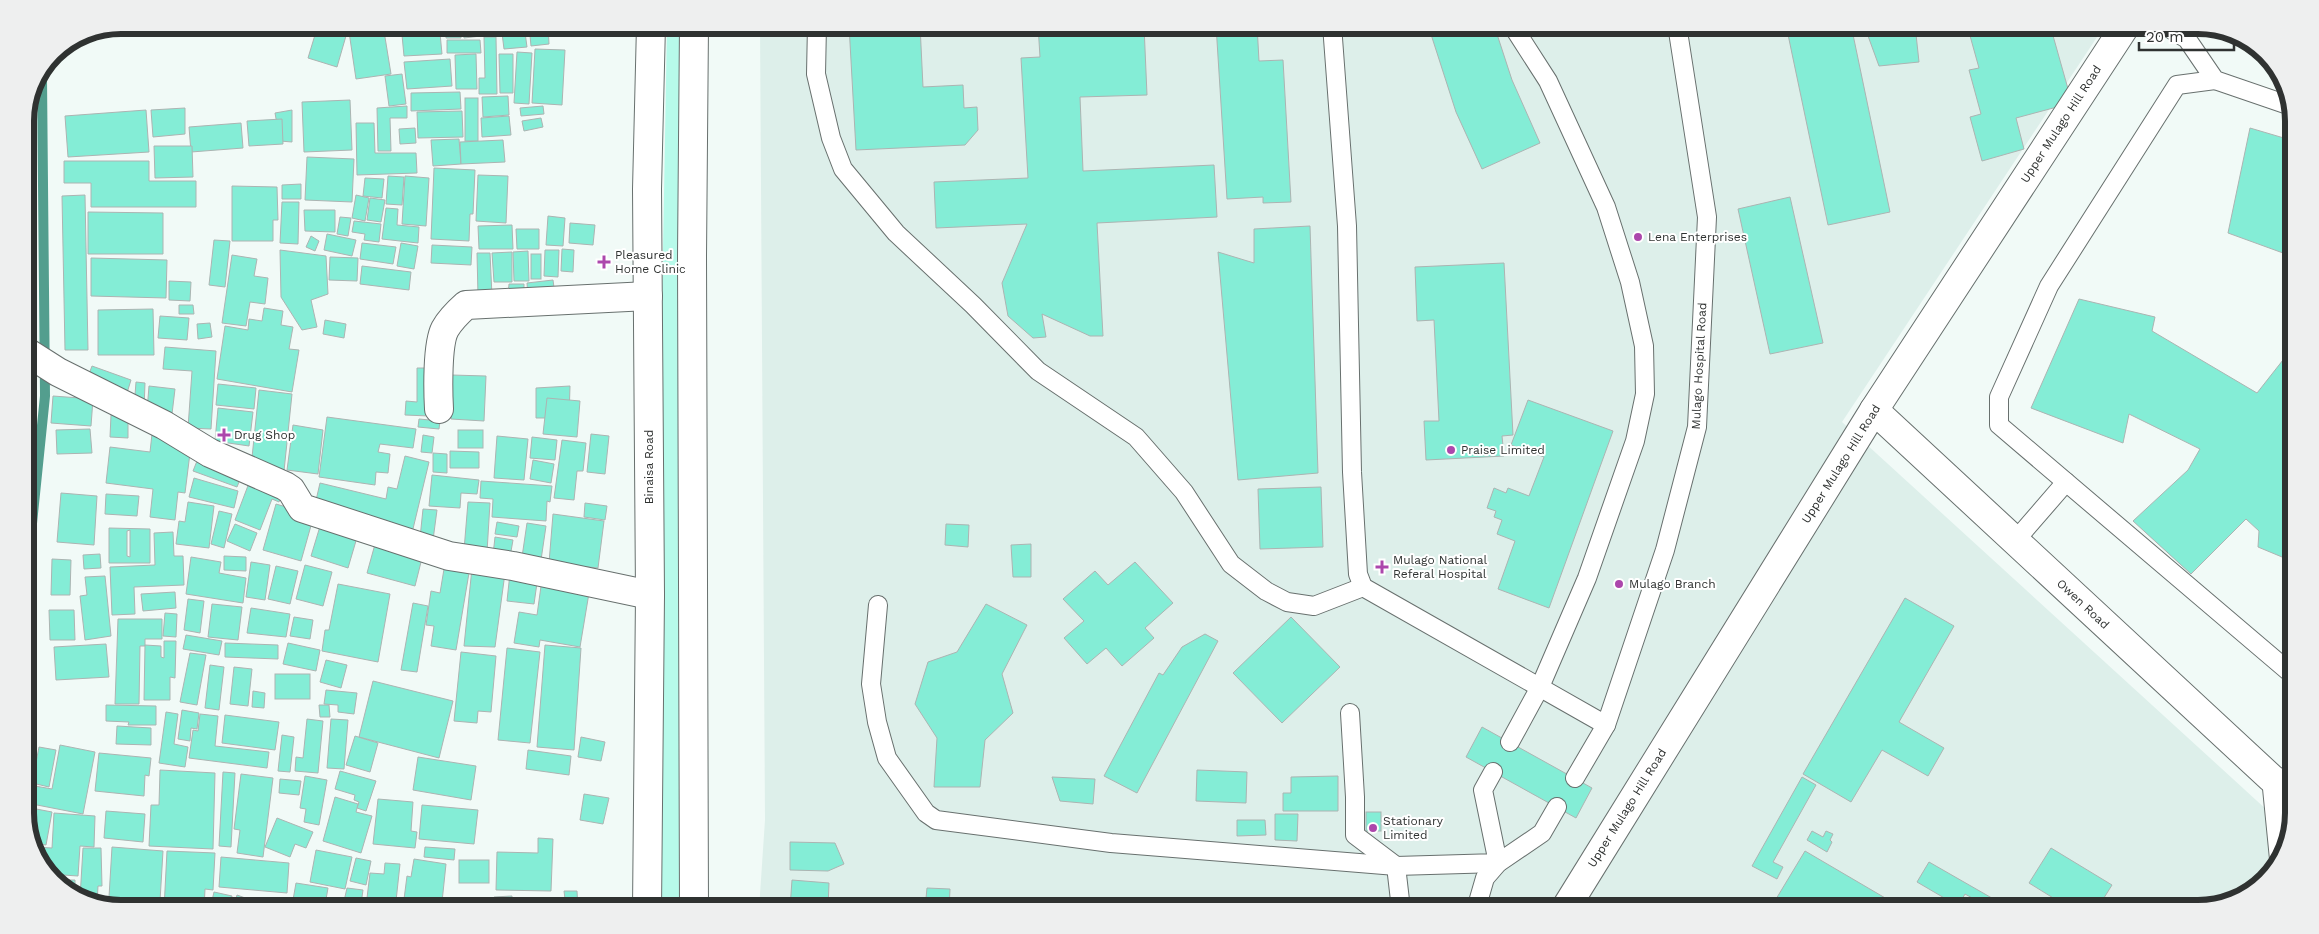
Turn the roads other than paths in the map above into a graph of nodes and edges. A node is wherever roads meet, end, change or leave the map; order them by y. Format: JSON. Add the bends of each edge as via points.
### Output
{"nodes":[{"id":1,"x":651,"y":34,"type":"edge"},
{"id":2,"x":694,"y":34,"type":"edge"},
{"id":3,"x":817,"y":34,"type":"edge"},
{"id":4,"x":1333,"y":34,"type":"edge"},
{"id":5,"x":1518,"y":34,"type":"edge"},
{"id":6,"x":1678,"y":34,"type":"edge"},
{"id":7,"x":2120,"y":34,"type":"edge"},
{"id":8,"x":2179,"y":34,"type":"edge"},
{"id":9,"x":2215,"y":80,"type":"junction"},
{"id":10,"x":2284,"y":104,"type":"edge"},
{"id":11,"x":648,"y":296,"type":"junction"},
{"id":12,"x":34,"y":357,"type":"edge"},
{"id":13,"x":439,"y":409,"type":"dead end"},
{"id":14,"x":1874,"y":410,"type":"junction"},
{"id":15,"x":2066,"y":482,"type":"junction"},
{"id":16,"x":2015,"y":541,"type":"junction"},
{"id":17,"x":1364,"y":587,"type":"junction"},
{"id":18,"x":650,"y":595,"type":"junction"},
{"id":19,"x":878,"y":605,"type":"dead end"},
{"id":20,"x":2285,"y":668,"type":"edge"},
{"id":21,"x":1540,"y":687,"type":"junction"},
{"id":22,"x":1350,"y":713,"type":"dead end"},
{"id":23,"x":1606,"y":725,"type":"junction"},
{"id":24,"x":1510,"y":742,"type":"dead end"},
{"id":25,"x":1493,"y":772,"type":"dead end"},
{"id":26,"x":1574,"y":778,"type":"dead end"},
{"id":27,"x":2271,"y":778,"type":"junction"},
{"id":28,"x":2285,"y":788,"type":"edge"},
{"id":29,"x":1557,"y":807,"type":"dead end"},
{"id":30,"x":2278,"y":848,"type":"edge"},
{"id":31,"x":1498,"y":863,"type":"junction"},
{"id":32,"x":1396,"y":866,"type":"junction"},
{"id":33,"x":647,"y":900,"type":"edge"},
{"id":34,"x":694,"y":900,"type":"edge"},
{"id":35,"x":1400,"y":900,"type":"edge"},
{"id":36,"x":1479,"y":900,"type":"edge"},
{"id":37,"x":1571,"y":900,"type":"edge"}],
"edges":[{"from":1,"to":11,"type":"street","name":"Binaisa Road"},
{"from":2,"to":34,"type":"street"},
{"from":3,"to":17,"type":"lane","via":[[816,74],[843,169],[896,234],[974,305],[1038,371],[1136,436],[1184,492],[1231,564],[1266,591],[1287,602],[1314,606]]},
{"from":4,"to":17,"type":"lane","via":[[1347,226],[1358,574]]},
{"from":5,"to":21,"type":"lane","via":[[1548,81],[1606,207],[1630,282],[1644,346],[1645,394],[1635,441],[1587,578]]},
{"from":6,"to":23,"type":"lane","name":"Mulago Hospital Road","via":[[1707,217],[1697,427],[1665,550]]},
{"from":7,"to":14,"type":"street","name":"Upper Mulago Hill Road"},
{"from":8,"to":9,"type":"lane","via":[[2187,39]]},
{"from":9,"to":10,"type":"lane"},
{"from":9,"to":15,"type":"lane","via":[[2176,85],[2049,286],[1999,397],[1999,424]]},
{"from":11,"to":13,"type":"street","via":[[466,305],[444,331],[438,384]]},
{"from":11,"to":18,"type":"street","name":"Binaisa Road"},
{"from":12,"to":18,"type":"street","via":[[164,425],[210,454],[285,486],[302,508],[449,556]]},
{"from":14,"to":16,"type":"street","name":"Owen Road"},
{"from":14,"to":37,"type":"street","name":"Upper Mulago Hill Road"},
{"from":15,"to":16,"type":"lane"},
{"from":15,"to":20,"type":"lane"},
{"from":16,"to":27,"type":"street","name":"Owen Road"},
{"from":17,"to":21,"type":"lane"},
{"from":18,"to":33,"type":"street","name":"Binaisa Road"},
{"from":19,"to":32,"type":"lane","via":[[871,684],[877,722],[887,758],[926,813],[936,820],[1110,843]]},
{"from":21,"to":23,"type":"lane"},
{"from":21,"to":24,"type":"lane"},
{"from":22,"to":32,"type":"lane","via":[[1354,835]]},
{"from":23,"to":26,"type":"lane","name":"Mulago Hospital Road"},
{"from":25,"to":31,"type":"lane","via":[[1484,790]]},
{"from":27,"to":28,"type":"street","name":"Owen Road"},
{"from":27,"to":30,"type":"lane"},
{"from":29,"to":31,"type":"lane","via":[[1542,833]]},
{"from":31,"to":32,"type":"lane"},
{"from":31,"to":36,"type":"lane","via":[[1485,878]]},
{"from":32,"to":35,"type":"lane"}]}
